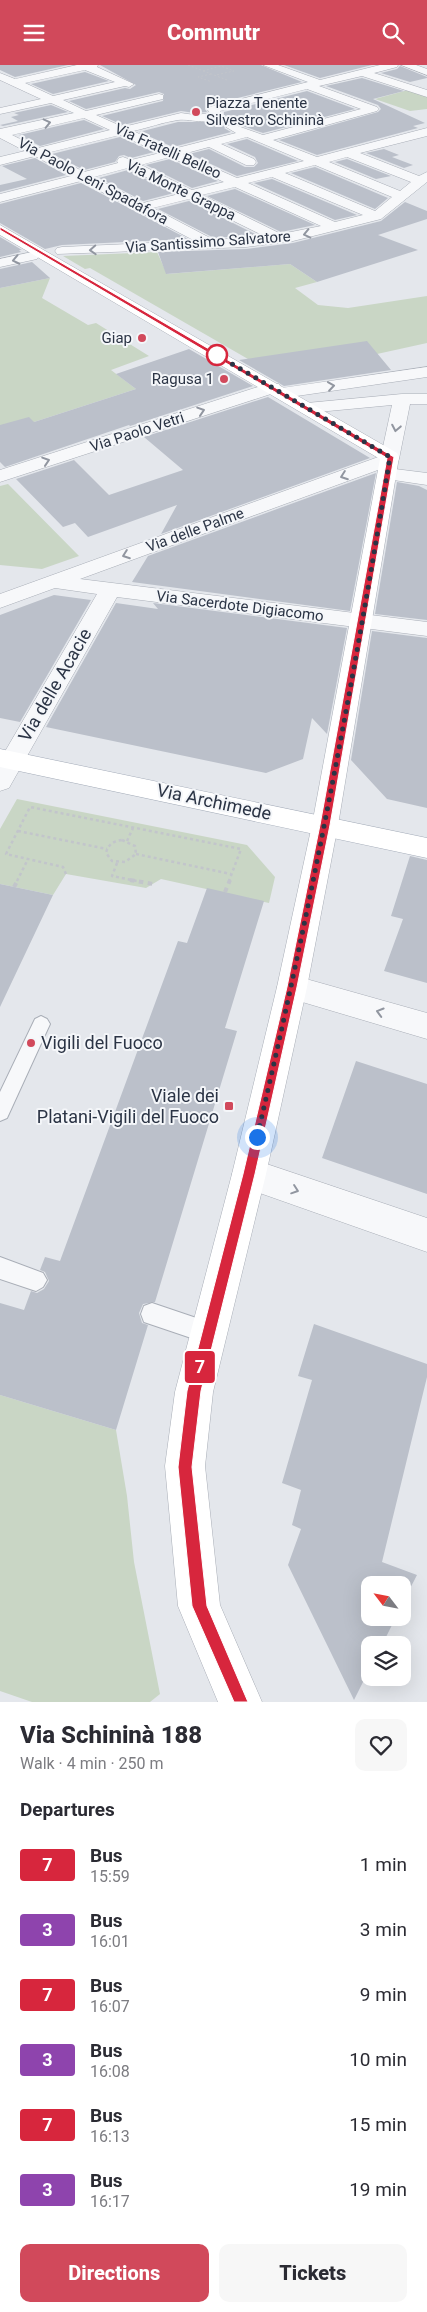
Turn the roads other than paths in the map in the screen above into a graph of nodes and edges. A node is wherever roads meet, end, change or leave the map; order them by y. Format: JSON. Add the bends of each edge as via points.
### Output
{"nodes":[{"id":1,"x":268,"y":65,"type":"edge"},
{"id":2,"x":341,"y":65,"type":"edge"},
{"id":3,"x":393,"y":65,"type":"edge"},
{"id":4,"x":406,"y":65,"type":"edge"},
{"id":5,"x":87,"y":66,"type":"edge"},
{"id":6,"x":363,"y":72,"type":"junction"},
{"id":7,"x":427,"y":72,"type":"edge"},
{"id":8,"x":0,"y":76,"type":"edge"},
{"id":9,"x":15,"y":82,"type":"junction"},
{"id":10,"x":125,"y":83,"type":"junction"},
{"id":11,"x":320,"y":83,"type":"junction"},
{"id":12,"x":0,"y":85,"type":"edge"},
{"id":13,"x":308,"y":86,"type":"junction"},
{"id":14,"x":275,"y":94,"type":"junction"},
{"id":15,"x":427,"y":94,"type":"edge"},
{"id":16,"x":159,"y":97,"type":"junction"},
{"id":17,"x":53,"y":99,"type":"junction"},
{"id":18,"x":293,"y":101,"type":"dead end"},
{"id":19,"x":185,"y":107,"type":"junction"},
{"id":20,"x":0,"y":111,"type":"edge"},
{"id":21,"x":360,"y":112,"type":"junction"},
{"id":22,"x":212,"y":113,"type":"junction"},
{"id":23,"x":86,"y":114,"type":"junction"},
{"id":24,"x":377,"y":120,"type":"dead end"},
{"id":25,"x":393,"y":129,"type":"dead end"},
{"id":26,"x":123,"y":131,"type":"junction"},
{"id":27,"x":427,"y":132,"type":"edge"},
{"id":28,"x":249,"y":133,"type":"junction"},
{"id":29,"x":1,"y":134,"type":"edge"},
{"id":30,"x":409,"y":137,"type":"junction"},
{"id":31,"x":358,"y":138,"type":"dead end"},
{"id":32,"x":262,"y":139,"type":"junction"},
{"id":33,"x":81,"y":141,"type":"junction"},
{"id":34,"x":210,"y":143,"type":"junction"},
{"id":35,"x":427,"y":145,"type":"edge"},
{"id":36,"x":375,"y":146,"type":"junction"},
{"id":37,"x":97,"y":149,"type":"dead end"},
{"id":38,"x":38,"y":151,"type":"junction"},
{"id":39,"x":172,"y":153,"type":"junction"},
{"id":40,"x":348,"y":153,"type":"junction"},
{"id":41,"x":113,"y":156,"type":"dead end"},
{"id":42,"x":0,"y":161,"type":"edge"},
{"id":43,"x":316,"y":161,"type":"junction"},
{"id":44,"x":250,"y":162,"type":"dead end"},
{"id":45,"x":129,"y":164,"type":"junction"},
{"id":46,"x":273,"y":173,"type":"junction"},
{"id":47,"x":9,"y":174,"type":"edge"},
{"id":48,"x":84,"y":176,"type":"junction"},
{"id":49,"x":424,"y":178,"type":"edge"},
{"id":50,"x":236,"y":182,"type":"junction"},
{"id":51,"x":35,"y":188,"type":"junction"},
{"id":52,"x":190,"y":194,"type":"junction"},
{"id":53,"x":402,"y":196,"type":"junction"},
{"id":54,"x":0,"y":198,"type":"edge"},
{"id":55,"x":143,"y":207,"type":"junction"},
{"id":56,"x":376,"y":215,"type":"junction"},
{"id":57,"x":335,"y":227,"type":"junction"},
{"id":58,"x":1,"y":230,"type":"edge"},
{"id":59,"x":280,"y":239,"type":"junction"},
{"id":60,"x":212,"y":244,"type":"junction"},
{"id":61,"x":62,"y":251,"type":"dead end"},
{"id":62,"x":32,"y":256,"type":"dead end"},
{"id":63,"x":0,"y":263,"type":"edge"},
{"id":64,"x":427,"y":372,"type":"edge"},
{"id":65,"x":278,"y":390,"type":"junction"},
{"id":66,"x":402,"y":399,"type":"junction"},
{"id":67,"x":427,"y":399,"type":"edge"},
{"id":68,"x":307,"y":408,"type":"junction"},
{"id":69,"x":389,"y":464,"type":"junction"},
{"id":70,"x":0,"y":476,"type":"edge"},
{"id":71,"x":427,"y":479,"type":"edge"},
{"id":72,"x":53,"y":582,"type":"junction"},
{"id":73,"x":111,"y":589,"type":"junction"},
{"id":74,"x":1,"y":599,"type":"edge"},
{"id":75,"x":362,"y":621,"type":"junction"},
{"id":76,"x":427,"y":629,"type":"edge"},
{"id":77,"x":6,"y":759,"type":"edge"},
{"id":78,"x":0,"y":782,"type":"edge"},
{"id":79,"x":325,"y":825,"type":"junction"},
{"id":80,"x":427,"y":848,"type":"edge"},
{"id":81,"x":292,"y":987,"type":"junction"},
{"id":82,"x":41,"y":1024,"type":"dead end"},
{"id":83,"x":427,"y":1026,"type":"edge"},
{"id":84,"x":0,"y":1112,"type":"edge"},
{"id":85,"x":249,"y":1174,"type":"junction"},
{"id":86,"x":427,"y":1235,"type":"edge"},
{"id":87,"x":0,"y":1268,"type":"edge"},
{"id":88,"x":36,"y":1281,"type":"dead end"},
{"id":89,"x":152,"y":1313,"type":"dead end"},
{"id":90,"x":209,"y":1333,"type":"junction"},
{"id":91,"x":240,"y":1702,"type":"edge"}],
"edges":[{"from":1,"to":11,"type":"street"},
{"from":2,"to":6,"type":"street"},
{"from":3,"to":6,"type":"street"},
{"from":4,"to":7,"type":"street"},
{"from":5,"to":9,"type":"street"},
{"from":5,"to":10,"type":"street"},
{"from":6,"to":11,"type":"street"},
{"from":6,"to":15,"type":"street"},
{"from":8,"to":9,"type":"street","name":"Via Fratelli Belleo"},
{"from":9,"to":12,"type":"street"},
{"from":9,"to":17,"type":"street","name":"Via Fratelli Belleo"},
{"from":10,"to":16,"type":"street"},
{"from":10,"to":17,"type":"street"},
{"from":11,"to":13,"type":"street"},
{"from":13,"to":14,"type":"street"},
{"from":13,"to":21,"type":"street","via":[[373,109]]},
{"from":14,"to":18,"type":"street"},
{"from":14,"to":22,"type":"street","via":[[228,105]]},
{"from":16,"to":19,"type":"street"},
{"from":16,"to":23,"type":"street"},
{"from":17,"to":20,"type":"street"},
{"from":17,"to":23,"type":"street","name":"Via Fratelli Belleo"},
{"from":19,"to":22,"type":"street"},
{"from":19,"to":22,"type":"street","via":[[193,119]]},
{"from":19,"to":26,"type":"street","via":[[165,120]]},
{"from":21,"to":24,"type":"street"},
{"from":21,"to":32,"type":"street","via":[[340,124],[322,117]]},
{"from":22,"to":28,"type":"street"},
{"from":23,"to":26,"type":"street","name":"Via Fratelli Belleo"},
{"from":29,"to":23,"type":"street","one_way":true},
{"from":25,"to":30,"type":"street"},
{"from":26,"to":33,"type":"street"},
{"from":26,"to":39,"type":"street","name":"Via Fratelli Belleo"},
{"from":27,"to":30,"type":"street"},
{"from":28,"to":32,"type":"street"},
{"from":28,"to":34,"type":"street"},
{"from":29,"to":38,"type":"street","name":"Via Paolo Leni Spadafora"},
{"from":30,"to":35,"type":"street"},
{"from":30,"to":36,"type":"street"},
{"from":31,"to":36,"type":"street"},
{"from":32,"to":43,"type":"street"},
{"from":33,"to":37,"type":"street"},
{"from":33,"to":38,"type":"street"},
{"from":34,"to":39,"type":"street"},
{"from":34,"to":44,"type":"street"},
{"from":36,"to":40,"type":"street"},
{"from":38,"to":42,"type":"street"},
{"from":38,"to":48,"type":"street","name":"Via Paolo Leni Spadafora"},
{"from":39,"to":45,"type":"street"},
{"from":39,"to":50,"type":"street","name":"Via Fratelli Belleo"},
{"from":40,"to":43,"type":"street"},
{"from":40,"to":49,"type":"street"},
{"from":41,"to":45,"type":"street","name":"Via Monte Grappa"},
{"from":43,"to":46,"type":"street"},
{"from":43,"to":53,"type":"street"},
{"from":45,"to":48,"type":"street"},
{"from":45,"to":52,"type":"street","name":"Via Monte Grappa"},
{"from":46,"to":50,"type":"street"},
{"from":46,"to":56,"type":"street"},
{"from":47,"to":51,"type":"street"},
{"from":48,"to":51,"type":"street"},
{"from":48,"to":55,"type":"street","name":"Via Paolo Leni Spadafora"},
{"from":49,"to":53,"type":"street","name":"Via Santissimo Salvatore"},
{"from":50,"to":52,"type":"street"},
{"from":50,"to":57,"type":"street","name":"Via Fratelli Belleo"},
{"from":51,"to":54,"type":"street"},
{"from":52,"to":55,"type":"street"},
{"from":52,"to":59,"type":"street","name":"Via Monte Grappa"},
{"from":53,"to":56,"type":"street","name":"Via Santissimo Salvatore"},
{"from":55,"to":60,"type":"street","name":"Via Paolo Leni Spadafora"},
{"from":56,"to":57,"type":"street","name":"Via Santissimo Salvatore"},
{"from":57,"to":59,"type":"street","name":"Via Santissimo Salvatore","one_way":true},
{"from":58,"to":65,"type":"main road"},
{"from":59,"to":60,"type":"street","name":"Via Santissimo Salvatore"},
{"from":60,"to":61,"type":"street","name":"Via Santissimo Salvatore","one_way":true},
{"from":62,"to":63,"type":"street","one_way":true},
{"from":65,"to":64,"type":"street","name":"Via Paolo Vetri","one_way":true},
{"from":65,"to":68,"type":"main road"},
{"from":70,"to":65,"type":"street","name":"Via Paolo Vetri","one_way":true},
{"from":66,"to":67,"type":"street"},
{"from":66,"to":68,"type":"street"},
{"from":66,"to":69,"type":"street","one_way":true},
{"from":68,"to":69,"type":"main road"},
{"from":69,"to":71,"type":"street"},
{"from":69,"to":72,"type":"street","name":"Via delle Palme","one_way":true},
{"from":69,"to":75,"type":"main road"},
{"from":72,"to":73,"type":"street","name":"Via Sacerdote Digiacomo"},
{"from":72,"to":74,"type":"street","name":"Via delle Palme"},
{"from":73,"to":75,"type":"street","name":"Via Sacerdote Digiacomo"},
{"from":73,"to":77,"type":"street","name":"Via delle Acacie"},
{"from":75,"to":76,"type":"street","name":"Via Sacerdote Digiacomo"},
{"from":75,"to":79,"type":"main road"},
{"from":77,"to":78,"type":"street","name":"Via delle Acacie"},
{"from":77,"to":79,"type":"main road","name":"Via Archimede"},
{"from":79,"to":80,"type":"main road","name":"Via Archimede"},
{"from":79,"to":81,"type":"main road"},
{"from":83,"to":81,"type":"street","one_way":true},
{"from":81,"to":85,"type":"main road"},
{"from":82,"to":84,"type":"lane"},
{"from":85,"to":86,"type":"street","one_way":true},
{"from":85,"to":90,"type":"main road"},
{"from":87,"to":88,"type":"lane"},
{"from":89,"to":90,"type":"lane"},
{"from":90,"to":91,"type":"main road","via":[[194,1391],[185,1467],[199,1606]]}]}
